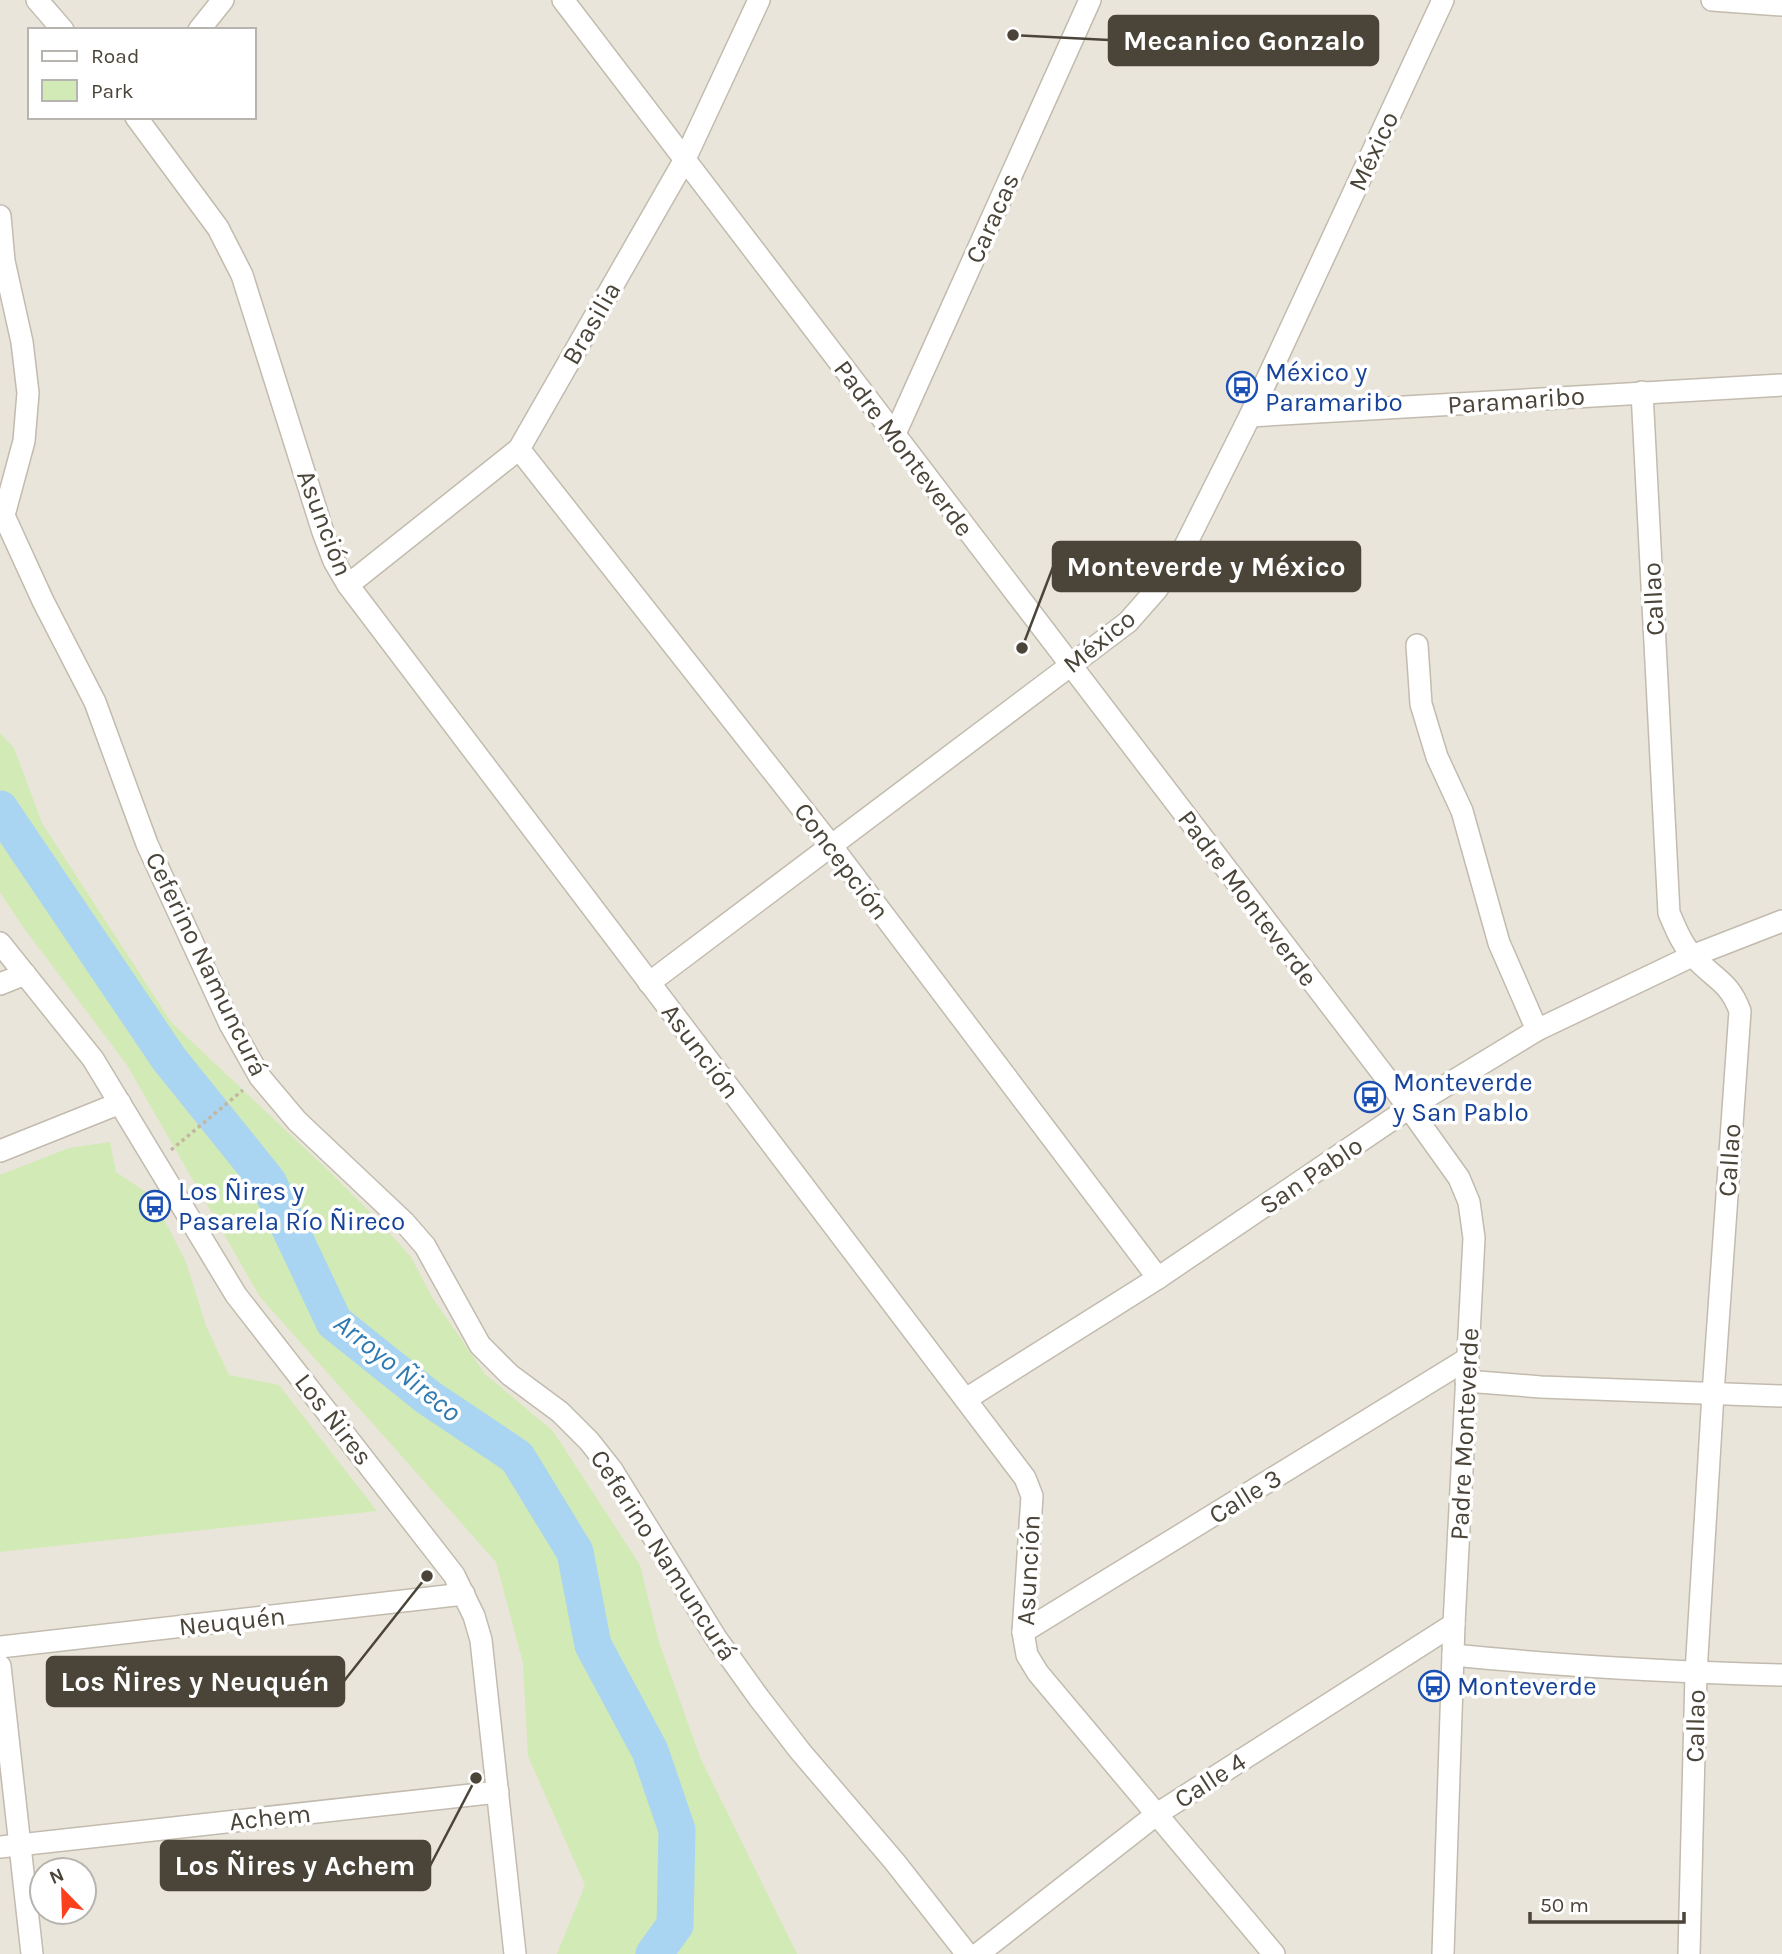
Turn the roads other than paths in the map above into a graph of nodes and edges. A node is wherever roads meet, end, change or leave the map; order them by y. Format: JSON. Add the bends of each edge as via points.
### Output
{"nodes":[{"id":1,"x":37,"y":0,"type":"edge"},
{"id":2,"x":223,"y":0,"type":"edge"},
{"id":3,"x":564,"y":0,"type":"edge"},
{"id":4,"x":759,"y":0,"type":"edge"},
{"id":5,"x":1090,"y":0,"type":"edge"},
{"id":6,"x":1443,"y":0,"type":"edge"},
{"id":7,"x":1712,"y":0,"type":"edge"},
{"id":8,"x":1782,"y":5,"type":"edge"},
{"id":9,"x":61,"y":28,"type":"edge"},
{"id":10,"x":201,"y":28,"type":"edge"},
{"id":11,"x":137,"y":119,"type":"edge"},
{"id":12,"x":684,"y":161,"type":"junction"},
{"id":13,"x":0,"y":216,"type":"edge"},
{"id":14,"x":1782,"y":385,"type":"edge"},
{"id":15,"x":1642,"y":392,"type":"junction"},
{"id":16,"x":1250,"y":416,"type":"junction"},
{"id":17,"x":894,"y":436,"type":"junction"},
{"id":18,"x":519,"y":449,"type":"junction"},
{"id":19,"x":2,"y":511,"type":"edge"},
{"id":20,"x":348,"y":585,"type":"junction"},
{"id":21,"x":1417,"y":645,"type":"dead end"},
{"id":22,"x":1071,"y":665,"type":"junction"},
{"id":23,"x":830,"y":844,"type":"junction"},
{"id":24,"x":1782,"y":921,"type":"edge"},
{"id":25,"x":0,"y":943,"type":"edge"},
{"id":26,"x":1692,"y":956,"type":"junction"},
{"id":27,"x":25,"y":974,"type":"junction"},
{"id":28,"x":649,"y":983,"type":"junction"},
{"id":29,"x":0,"y":984,"type":"edge"},
{"id":30,"x":1537,"y":1030,"type":"junction"},
{"id":31,"x":120,"y":1103,"type":"junction"},
{"id":32,"x":1409,"y":1108,"type":"junction"},
{"id":33,"x":0,"y":1152,"type":"edge"},
{"id":34,"x":1157,"y":1278,"type":"junction"},
{"id":35,"x":1467,"y":1359,"type":"junction"},
{"id":36,"x":1466,"y":1381,"type":"junction"},
{"id":37,"x":1713,"y":1394,"type":"junction"},
{"id":38,"x":1782,"y":1396,"type":"edge"},
{"id":39,"x":966,"y":1399,"type":"junction"},
{"id":40,"x":464,"y":1594,"type":"junction"},
{"id":41,"x":1454,"y":1624,"type":"junction"},
{"id":42,"x":1023,"y":1632,"type":"junction"},
{"id":43,"x":0,"y":1647,"type":"edge"},
{"id":44,"x":1453,"y":1655,"type":"junction"},
{"id":45,"x":0,"y":1666,"type":"edge"},
{"id":46,"x":1696,"y":1672,"type":"junction"},
{"id":47,"x":1782,"y":1675,"type":"edge"},
{"id":48,"x":498,"y":1792,"type":"junction"},
{"id":49,"x":1157,"y":1814,"type":"junction"},
{"id":50,"x":10,"y":1846,"type":"edge"},
{"id":51,"x":32,"y":1954,"type":"edge"},
{"id":52,"x":515,"y":1954,"type":"edge"},
{"id":53,"x":967,"y":1954,"type":"edge"},
{"id":54,"x":978,"y":1954,"type":"edge"},
{"id":55,"x":1274,"y":1954,"type":"edge"},
{"id":56,"x":1443,"y":1954,"type":"edge"},
{"id":57,"x":1689,"y":1954,"type":"edge"}],
"edges":[{"from":1,"to":9,"type":"street"},
{"from":2,"to":10,"type":"street"},
{"from":3,"to":12,"type":"street","name":"Padre Monteverde"},
{"from":4,"to":12,"type":"street","name":"Brasilia"},
{"from":5,"to":17,"type":"street","name":"Caracas"},
{"from":6,"to":16,"type":"street","name":"México"},
{"from":7,"to":8,"type":"street"},
{"from":11,"to":20,"type":"street","name":"Asunción","via":[[218,228],[242,275],[323,531]]},
{"from":12,"to":17,"type":"street","name":"Padre Monteverde"},
{"from":12,"to":18,"type":"street","name":"Brasilia"},
{"from":13,"to":19,"type":"street","via":[[28,393],[24,441]]},
{"from":14,"to":15,"type":"street","name":"Paramaribo"},
{"from":15,"to":16,"type":"street","name":"Paramaribo"},
{"from":15,"to":26,"type":"street","name":"Callao","via":[[1669,913]]},
{"from":16,"to":22,"type":"street","name":"México","via":[[1184,548],[1157,589],[1128,622]]},
{"from":17,"to":22,"type":"street","name":"Padre Monteverde"},
{"from":18,"to":20,"type":"street","name":"Brasilia"},
{"from":18,"to":23,"type":"street","name":"Concepción"},
{"from":19,"to":53,"type":"street","name":"Ceferino Namuncurá","via":[[95,702],[147,844],[230,1024],[260,1077],[297,1121],[425,1246],[480,1345],[589,1441],[759,1698]]},
{"from":20,"to":28,"type":"street","name":"Asunción"},
{"from":21,"to":30,"type":"street","via":[[1421,704],[1437,757],[1462,811],[1499,943]]},
{"from":22,"to":23,"type":"street","name":"México"},
{"from":22,"to":32,"type":"street","name":"Padre Monteverde"},
{"from":23,"to":28,"type":"street","name":"México"},
{"from":23,"to":34,"type":"street","name":"Concepción"},
{"from":24,"to":26,"type":"street","name":"San Pablo"},
{"from":25,"to":27,"type":"street","name":"Los Ñires"},
{"from":26,"to":30,"type":"street","name":"San Pablo"},
{"from":26,"to":37,"type":"street","name":"Callao","via":[[1733,992],[1740,1011]]},
{"from":27,"to":29,"type":"street"},
{"from":27,"to":31,"type":"street","name":"Los Ñires","via":[[93,1059]]},
{"from":28,"to":39,"type":"street","name":"Asunción"},
{"from":30,"to":32,"type":"street","name":"San Pablo"},
{"from":31,"to":33,"type":"street"},
{"from":31,"to":40,"type":"street","name":"Los Ñires","via":[[236,1294],[423,1532]]},
{"from":32,"to":34,"type":"street","name":"San Pablo"},
{"from":32,"to":35,"type":"street","name":"Padre Monteverde","via":[[1459,1178],[1469,1202],[1474,1238]]},
{"from":34,"to":39,"type":"street","name":"San Pablo"},
{"from":35,"to":36,"type":"street","name":"Padre Monteverde"},
{"from":35,"to":42,"type":"street","name":"Calle 3"},
{"from":36,"to":37,"type":"street"},
{"from":36,"to":41,"type":"street","name":"Padre Monteverde"},
{"from":37,"to":38,"type":"street"},
{"from":37,"to":46,"type":"street","name":"Callao"},
{"from":39,"to":42,"type":"street","name":"Asunción","via":[[1026,1478],[1032,1496]]},
{"from":40,"to":43,"type":"street","name":"Neuquén"},
{"from":40,"to":48,"type":"street","name":"Los Ñires","via":[[481,1640]]},
{"from":41,"to":44,"type":"street","name":"Padre Monteverde"},
{"from":41,"to":49,"type":"street","name":"Calle 4"},
{"from":42,"to":49,"type":"street","name":"Asunción","via":[[1027,1655],[1038,1673]]},
{"from":44,"to":46,"type":"street"},
{"from":44,"to":56,"type":"street","name":"Padre Monteverde"},
{"from":45,"to":50,"type":"street"},
{"from":46,"to":47,"type":"street"},
{"from":46,"to":57,"type":"street","name":"Callao"},
{"from":48,"to":50,"type":"street","name":"Achem"},
{"from":48,"to":52,"type":"street","name":"Los Ñires"},
{"from":49,"to":54,"type":"street","name":"Calle 4"},
{"from":49,"to":55,"type":"street","name":"Asunción"},
{"from":50,"to":51,"type":"street"}]}
